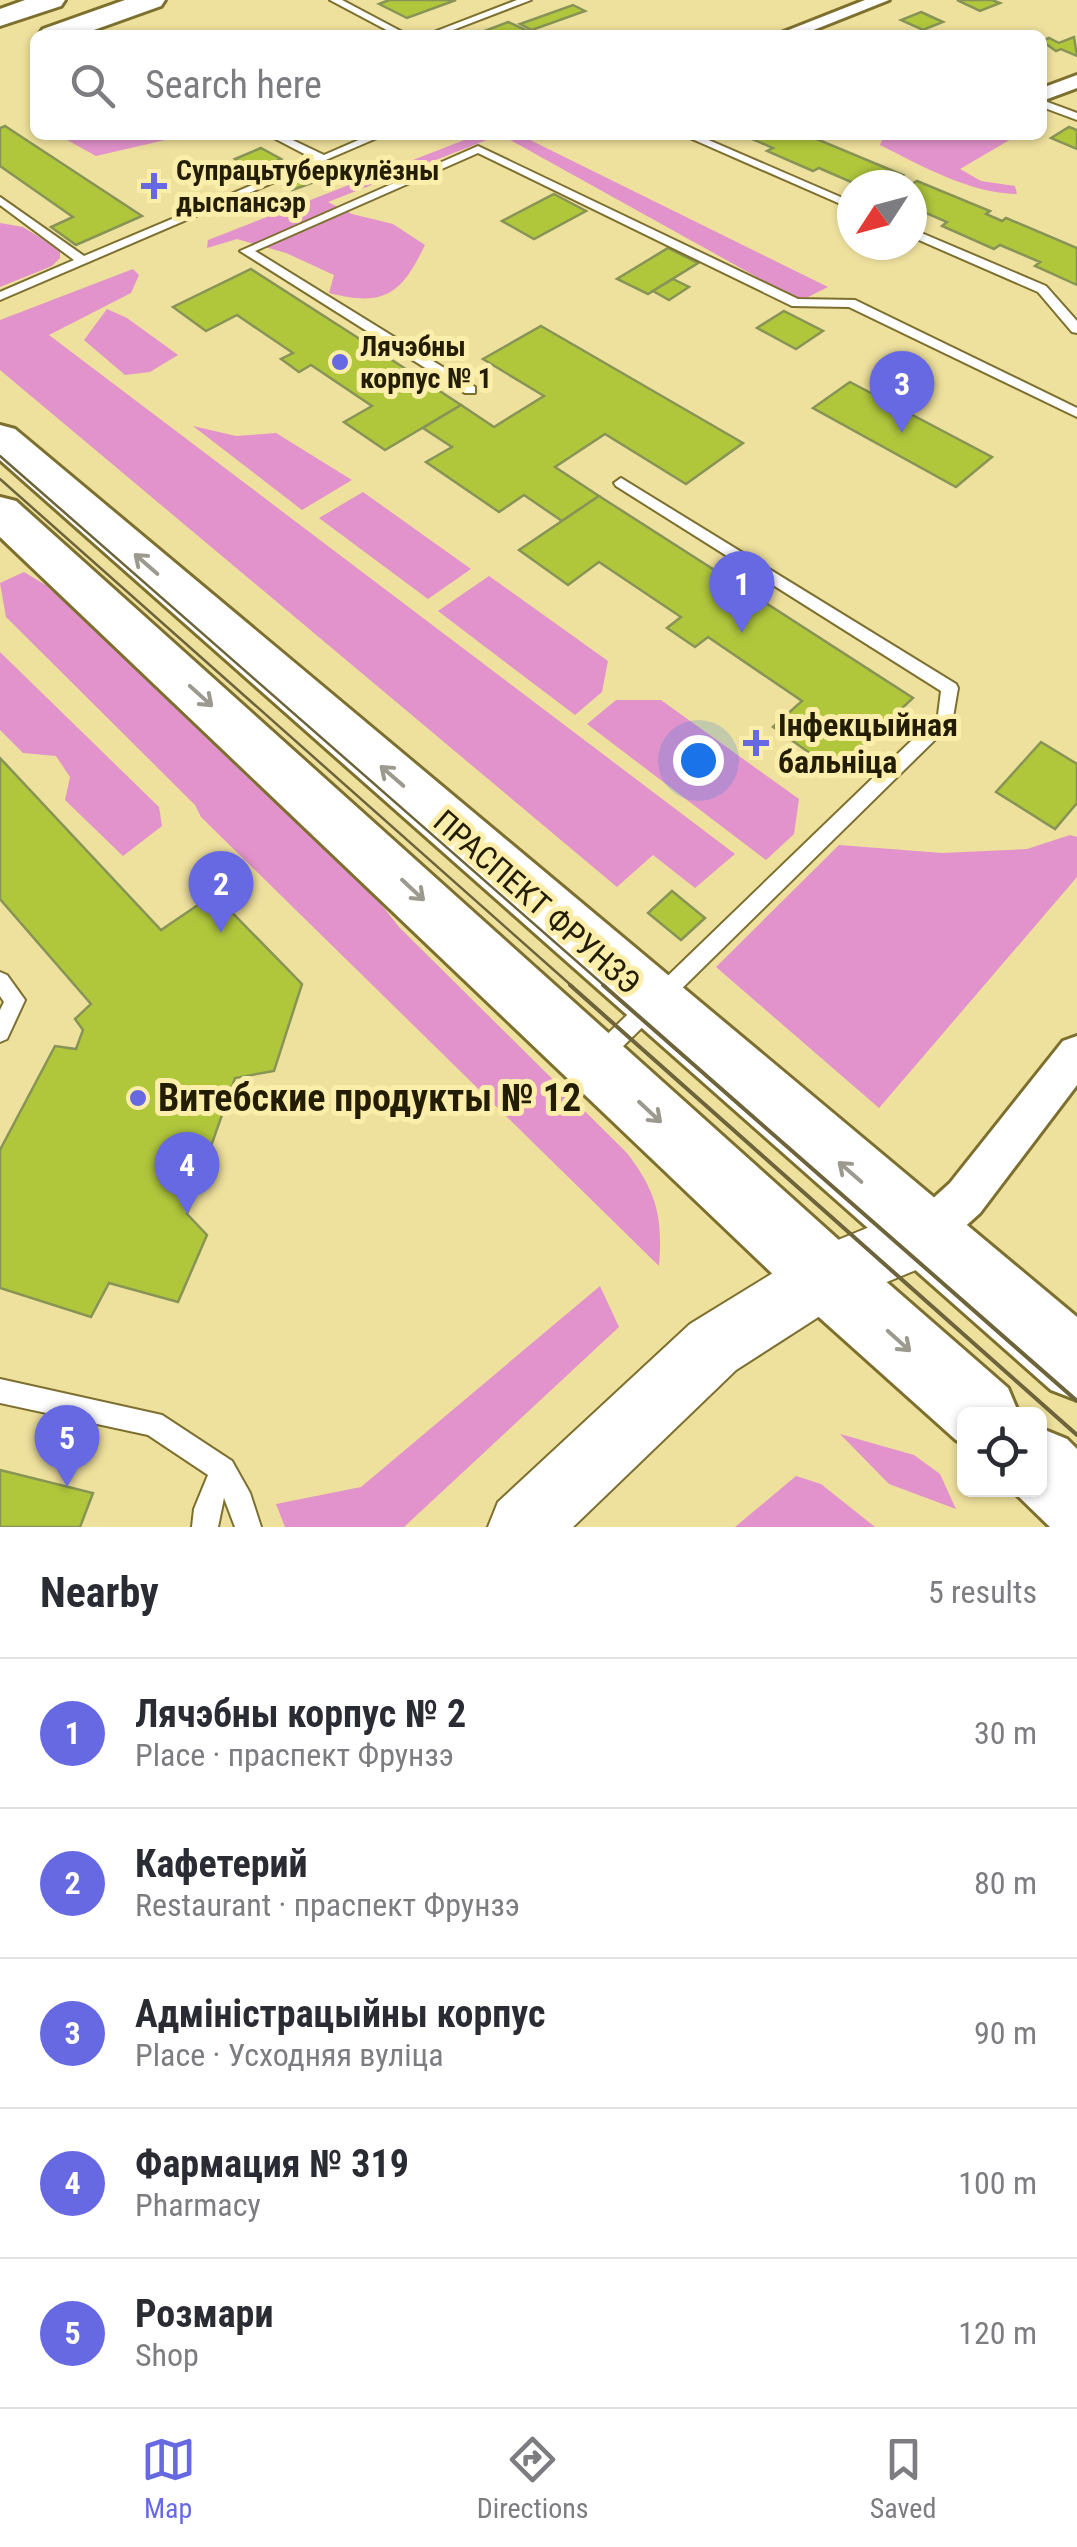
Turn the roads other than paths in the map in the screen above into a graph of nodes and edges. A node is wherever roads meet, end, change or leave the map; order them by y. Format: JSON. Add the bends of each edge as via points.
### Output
{"nodes":[{"id":1,"x":52,"y":0,"type":"edge"},
{"id":2,"x":151,"y":0,"type":"edge"},
{"id":3,"x":335,"y":0,"type":"edge"},
{"id":4,"x":526,"y":0,"type":"edge"},
{"id":5,"x":881,"y":0,"type":"edge"},
{"id":6,"x":0,"y":18,"type":"edge"},
{"id":7,"x":67,"y":30,"type":"edge"},
{"id":8,"x":394,"y":30,"type":"edge"},
{"id":9,"x":445,"y":30,"type":"edge"},
{"id":10,"x":798,"y":30,"type":"edge"},
{"id":11,"x":1077,"y":80,"type":"edge"},
{"id":12,"x":1047,"y":92,"type":"edge"},
{"id":13,"x":1047,"y":105,"type":"edge"},
{"id":14,"x":1077,"y":117,"type":"edge"},
{"id":15,"x":284,"y":140,"type":"edge"},
{"id":16,"x":365,"y":140,"type":"edge"},
{"id":17,"x":700,"y":140,"type":"edge"},
{"id":18,"x":322,"y":158,"type":"junction"},
{"id":19,"x":0,"y":200,"type":"edge"},
{"id":20,"x":837,"y":200,"type":"edge"},
{"id":21,"x":927,"y":239,"type":"edge"},
{"id":22,"x":83,"y":261,"type":"junction"},
{"id":23,"x":0,"y":296,"type":"edge"},
{"id":24,"x":1077,"y":328,"type":"edge"},
{"id":25,"x":470,"y":390,"type":"dead end"},
{"id":26,"x":1077,"y":413,"type":"edge"},
{"id":27,"x":0,"y":438,"type":"edge"},
{"id":28,"x":621,"y":483,"type":"dead end"},
{"id":29,"x":0,"y":512,"type":"edge"},
{"id":30,"x":0,"y":981,"type":"edge"},
{"id":31,"x":654,"y":1003,"type":"junction"},
{"id":32,"x":0,"y":1032,"type":"edge"},
{"id":33,"x":1077,"y":1054,"type":"edge"},
{"id":34,"x":595,"y":1060,"type":"junction"},
{"id":35,"x":924,"y":1236,"type":"junction"},
{"id":36,"x":826,"y":1276,"type":"junction"},
{"id":37,"x":1077,"y":1364,"type":"edge"},
{"id":38,"x":0,"y":1391,"type":"edge"},
{"id":39,"x":974,"y":1407,"type":"edge"},
{"id":40,"x":223,"y":1470,"type":"junction"},
{"id":41,"x":1047,"y":1472,"type":"edge"},
{"id":42,"x":1077,"y":1500,"type":"edge"},
{"id":43,"x":206,"y":1527,"type":"edge"},
{"id":44,"x":248,"y":1527,"type":"edge"},
{"id":45,"x":523,"y":1527,"type":"edge"}],
"edges":[{"from":1,"to":6,"type":"main road"},
{"from":2,"to":7,"type":"main road"},
{"from":3,"to":8,"type":"lane"},
{"from":4,"to":9,"type":"lane"},
{"from":5,"to":10,"type":"street"},
{"from":11,"to":12,"type":"street"},
{"from":13,"to":14,"type":"lane"},
{"from":15,"to":18,"type":"lane"},
{"from":16,"to":18,"type":"lane"},
{"from":17,"to":20,"type":"lane"},
{"from":18,"to":22,"type":"lane"},
{"from":19,"to":22,"type":"lane"},
{"from":21,"to":24,"type":"lane","via":[[1042,289]]},
{"from":22,"to":23,"type":"lane"},
{"from":25,"to":26,"type":"lane","via":[[246,251],[478,149],[796,303],[851,303]]},
{"from":31,"to":27,"type":"main road","name":"ПРАСПЕКТ ФРУНЗЭ","one_way":true},
{"from":28,"to":31,"type":"lane","via":[[950,688],[946,718]]},
{"from":29,"to":34,"type":"main road","one_way":true},
{"from":30,"to":32,"type":"lane","via":[[15,1000]]},
{"from":31,"to":34,"type":"lane"},
{"from":35,"to":31,"type":"main road","name":"ПРАСПЕКТ ФРУНЗЭ","one_way":true},
{"from":33,"to":35,"type":"street","via":[[966,1198]]},
{"from":34,"to":36,"type":"main road","one_way":true},
{"from":35,"to":36,"type":"street"},
{"from":35,"to":37,"type":"main road","name":"ПРАСПЕКТ ФРУНЗЭ"},
{"from":36,"to":39,"type":"main road","one_way":true},
{"from":36,"to":45,"type":"street","via":[[713,1348]]},
{"from":38,"to":40,"type":"lane","via":[[152,1424]]},
{"from":40,"to":43,"type":"lane"},
{"from":40,"to":44,"type":"lane"},
{"from":41,"to":42,"type":"main road"}]}
